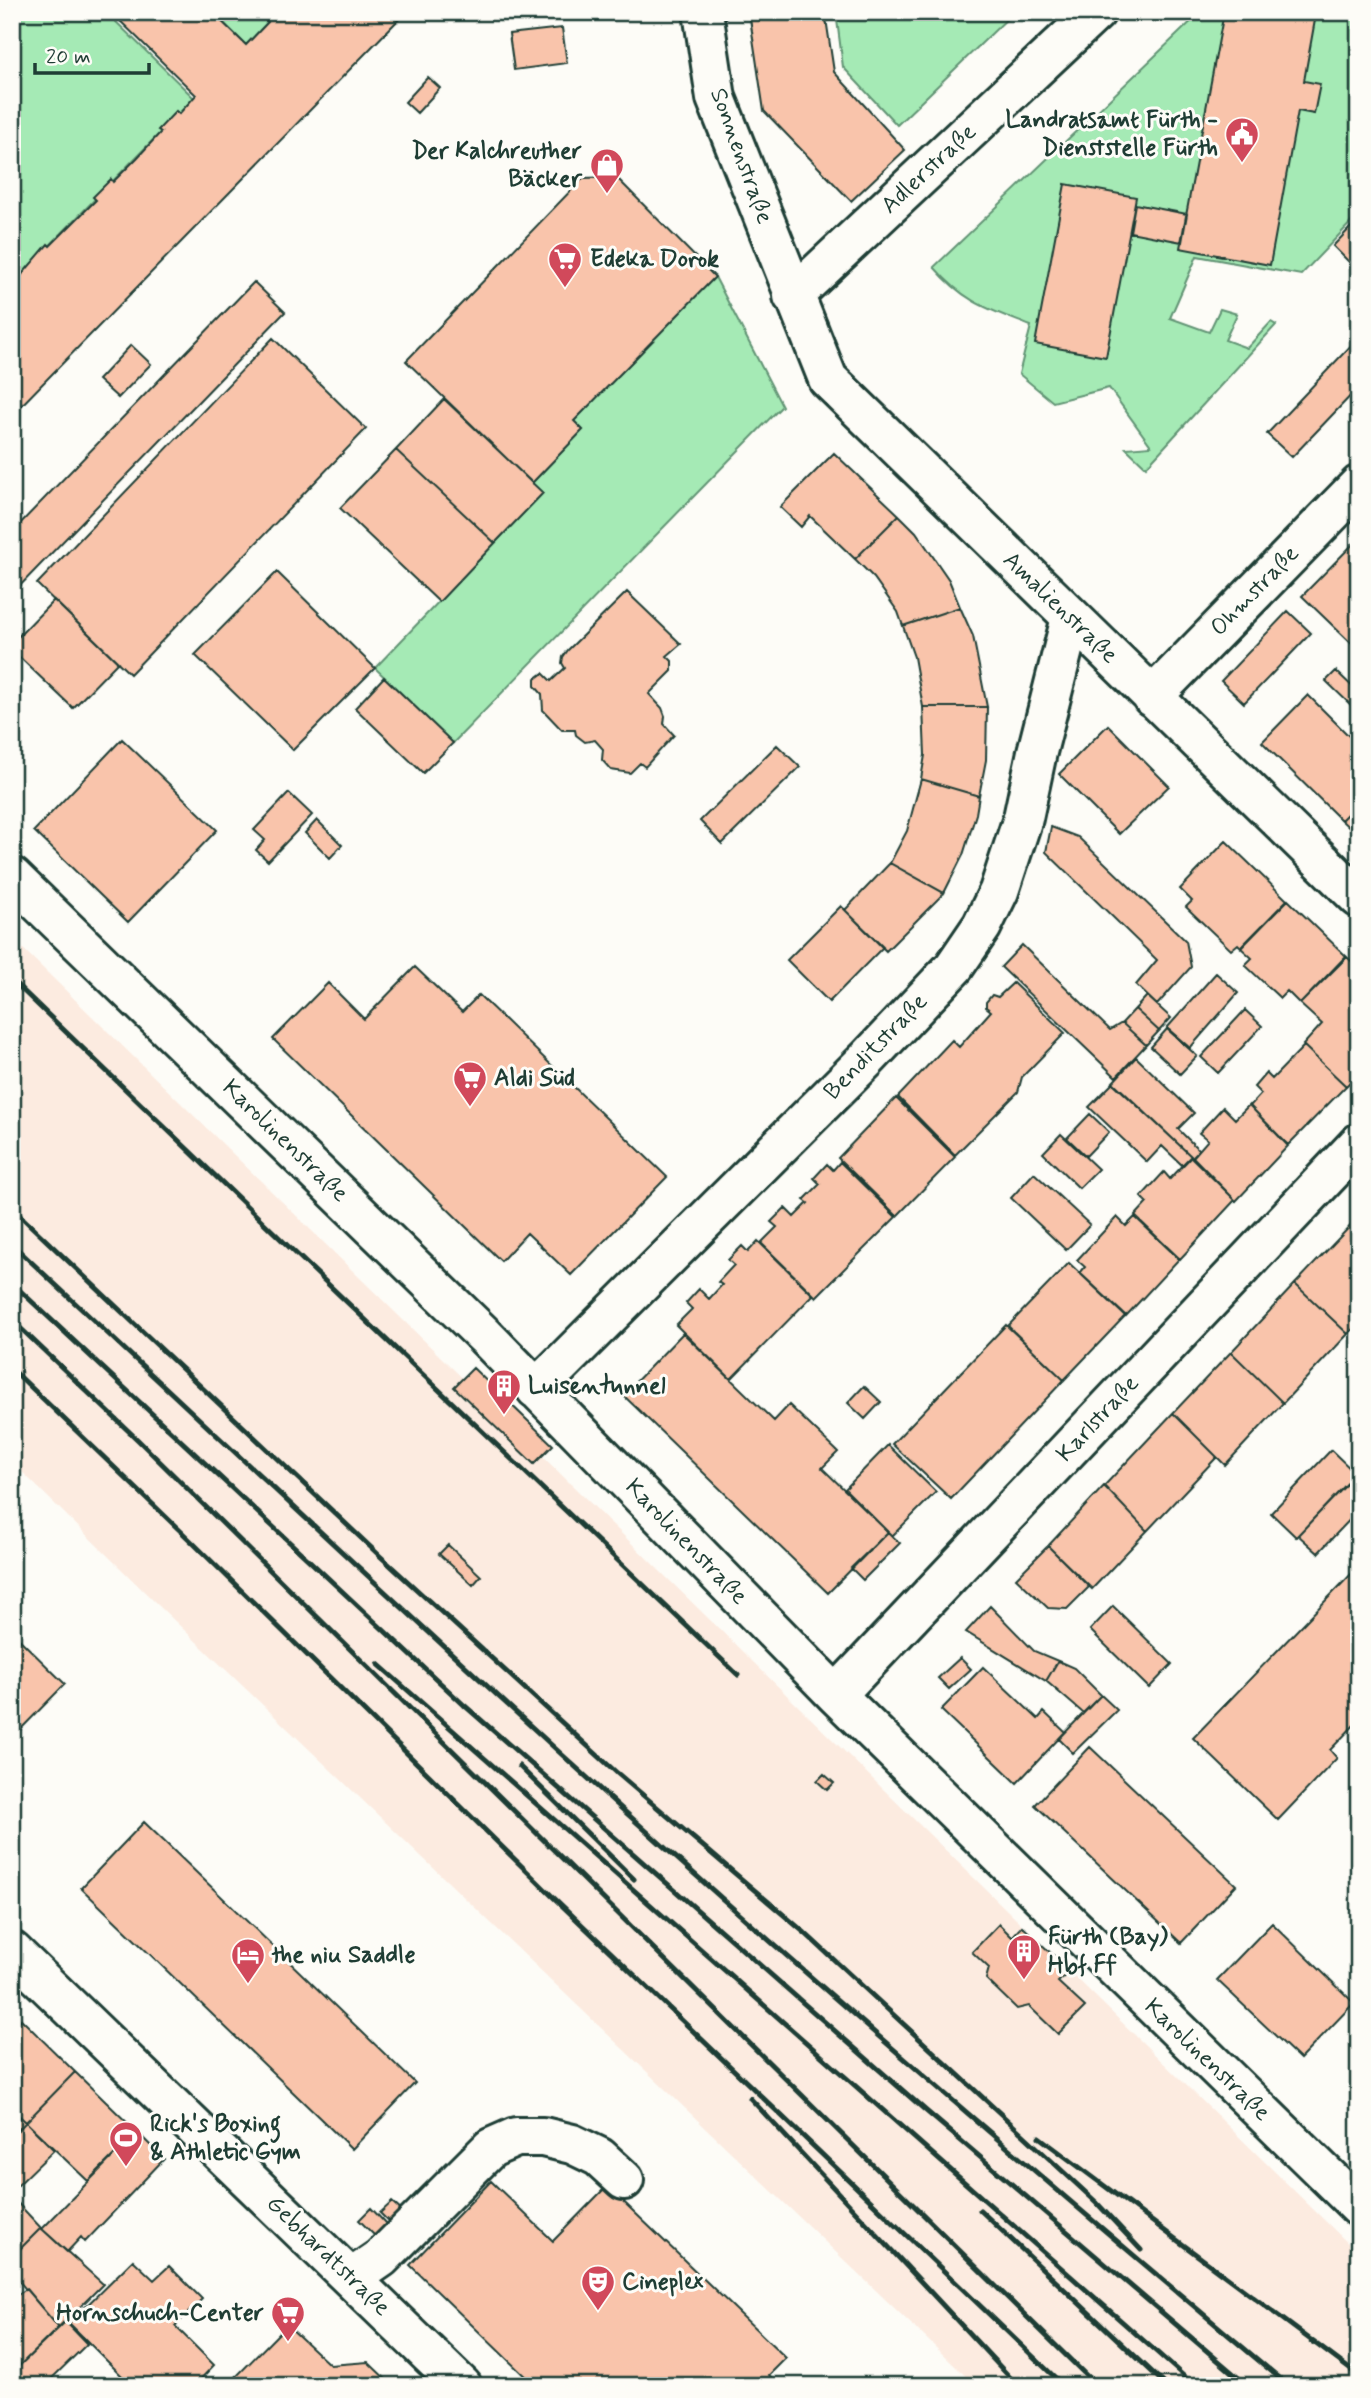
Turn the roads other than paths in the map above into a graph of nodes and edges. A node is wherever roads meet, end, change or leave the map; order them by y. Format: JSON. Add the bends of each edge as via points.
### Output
{"nodes":[{"id":1,"x":703,"y":12,"type":"edge"},
{"id":2,"x":1096,"y":12,"type":"edge"},
{"id":3,"x":793,"y":296,"type":"junction"},
{"id":4,"x":1359,"y":485,"type":"edge"},
{"id":5,"x":1071,"y":618,"type":"junction"},
{"id":6,"x":1152,"y":697,"type":"junction"},
{"id":7,"x":12,"y":877,"type":"edge"},
{"id":8,"x":1359,"y":898,"type":"edge"},
{"id":9,"x":1359,"y":1143,"type":"edge"},
{"id":10,"x":536,"y":1389,"type":"junction"},
{"id":11,"x":836,"y":1695,"type":"junction"},
{"id":12,"x":12,"y":1951,"type":"edge"},
{"id":13,"x":624,"y":2180,"type":"dead end"},
{"id":14,"x":1359,"y":2207,"type":"edge"},
{"id":15,"x":352,"y":2278,"type":"junction"},
{"id":16,"x":462,"y":2386,"type":"edge"}],
"edges":[{"from":1,"to":3,"type":"street","name":"Sonnenstraße","via":[[716,98]]},
{"from":2,"to":3,"type":"street","name":"Adlerstraße"},
{"from":3,"to":5,"type":"street","name":"Amalienstraße","via":[[828,379]]},
{"from":4,"to":6,"type":"street","name":"Ohmstraße"},
{"from":5,"to":6,"type":"street","name":"Amalienstraße"},
{"from":5,"to":10,"type":"street","name":"Benditstraße","via":[[1023,818],[999,891],[954,967]]},
{"from":6,"to":8,"type":"street","name":"Amalienstraße"},
{"from":7,"to":10,"type":"street","name":"Karolinenstraße"},
{"from":9,"to":11,"type":"street","name":"Karlstraße"},
{"from":10,"to":11,"type":"street","name":"Karolinenstraße"},
{"from":11,"to":14,"type":"street","name":"Karolinenstraße"},
{"from":12,"to":15,"type":"street","name":"Gebhardtstraße"},
{"from":13,"to":15,"type":"street","via":[[599,2157],[572,2144],[516,2137],[491,2148],[380,2258]]},
{"from":15,"to":16,"type":"street","name":"Gebhardtstraße"}]}
